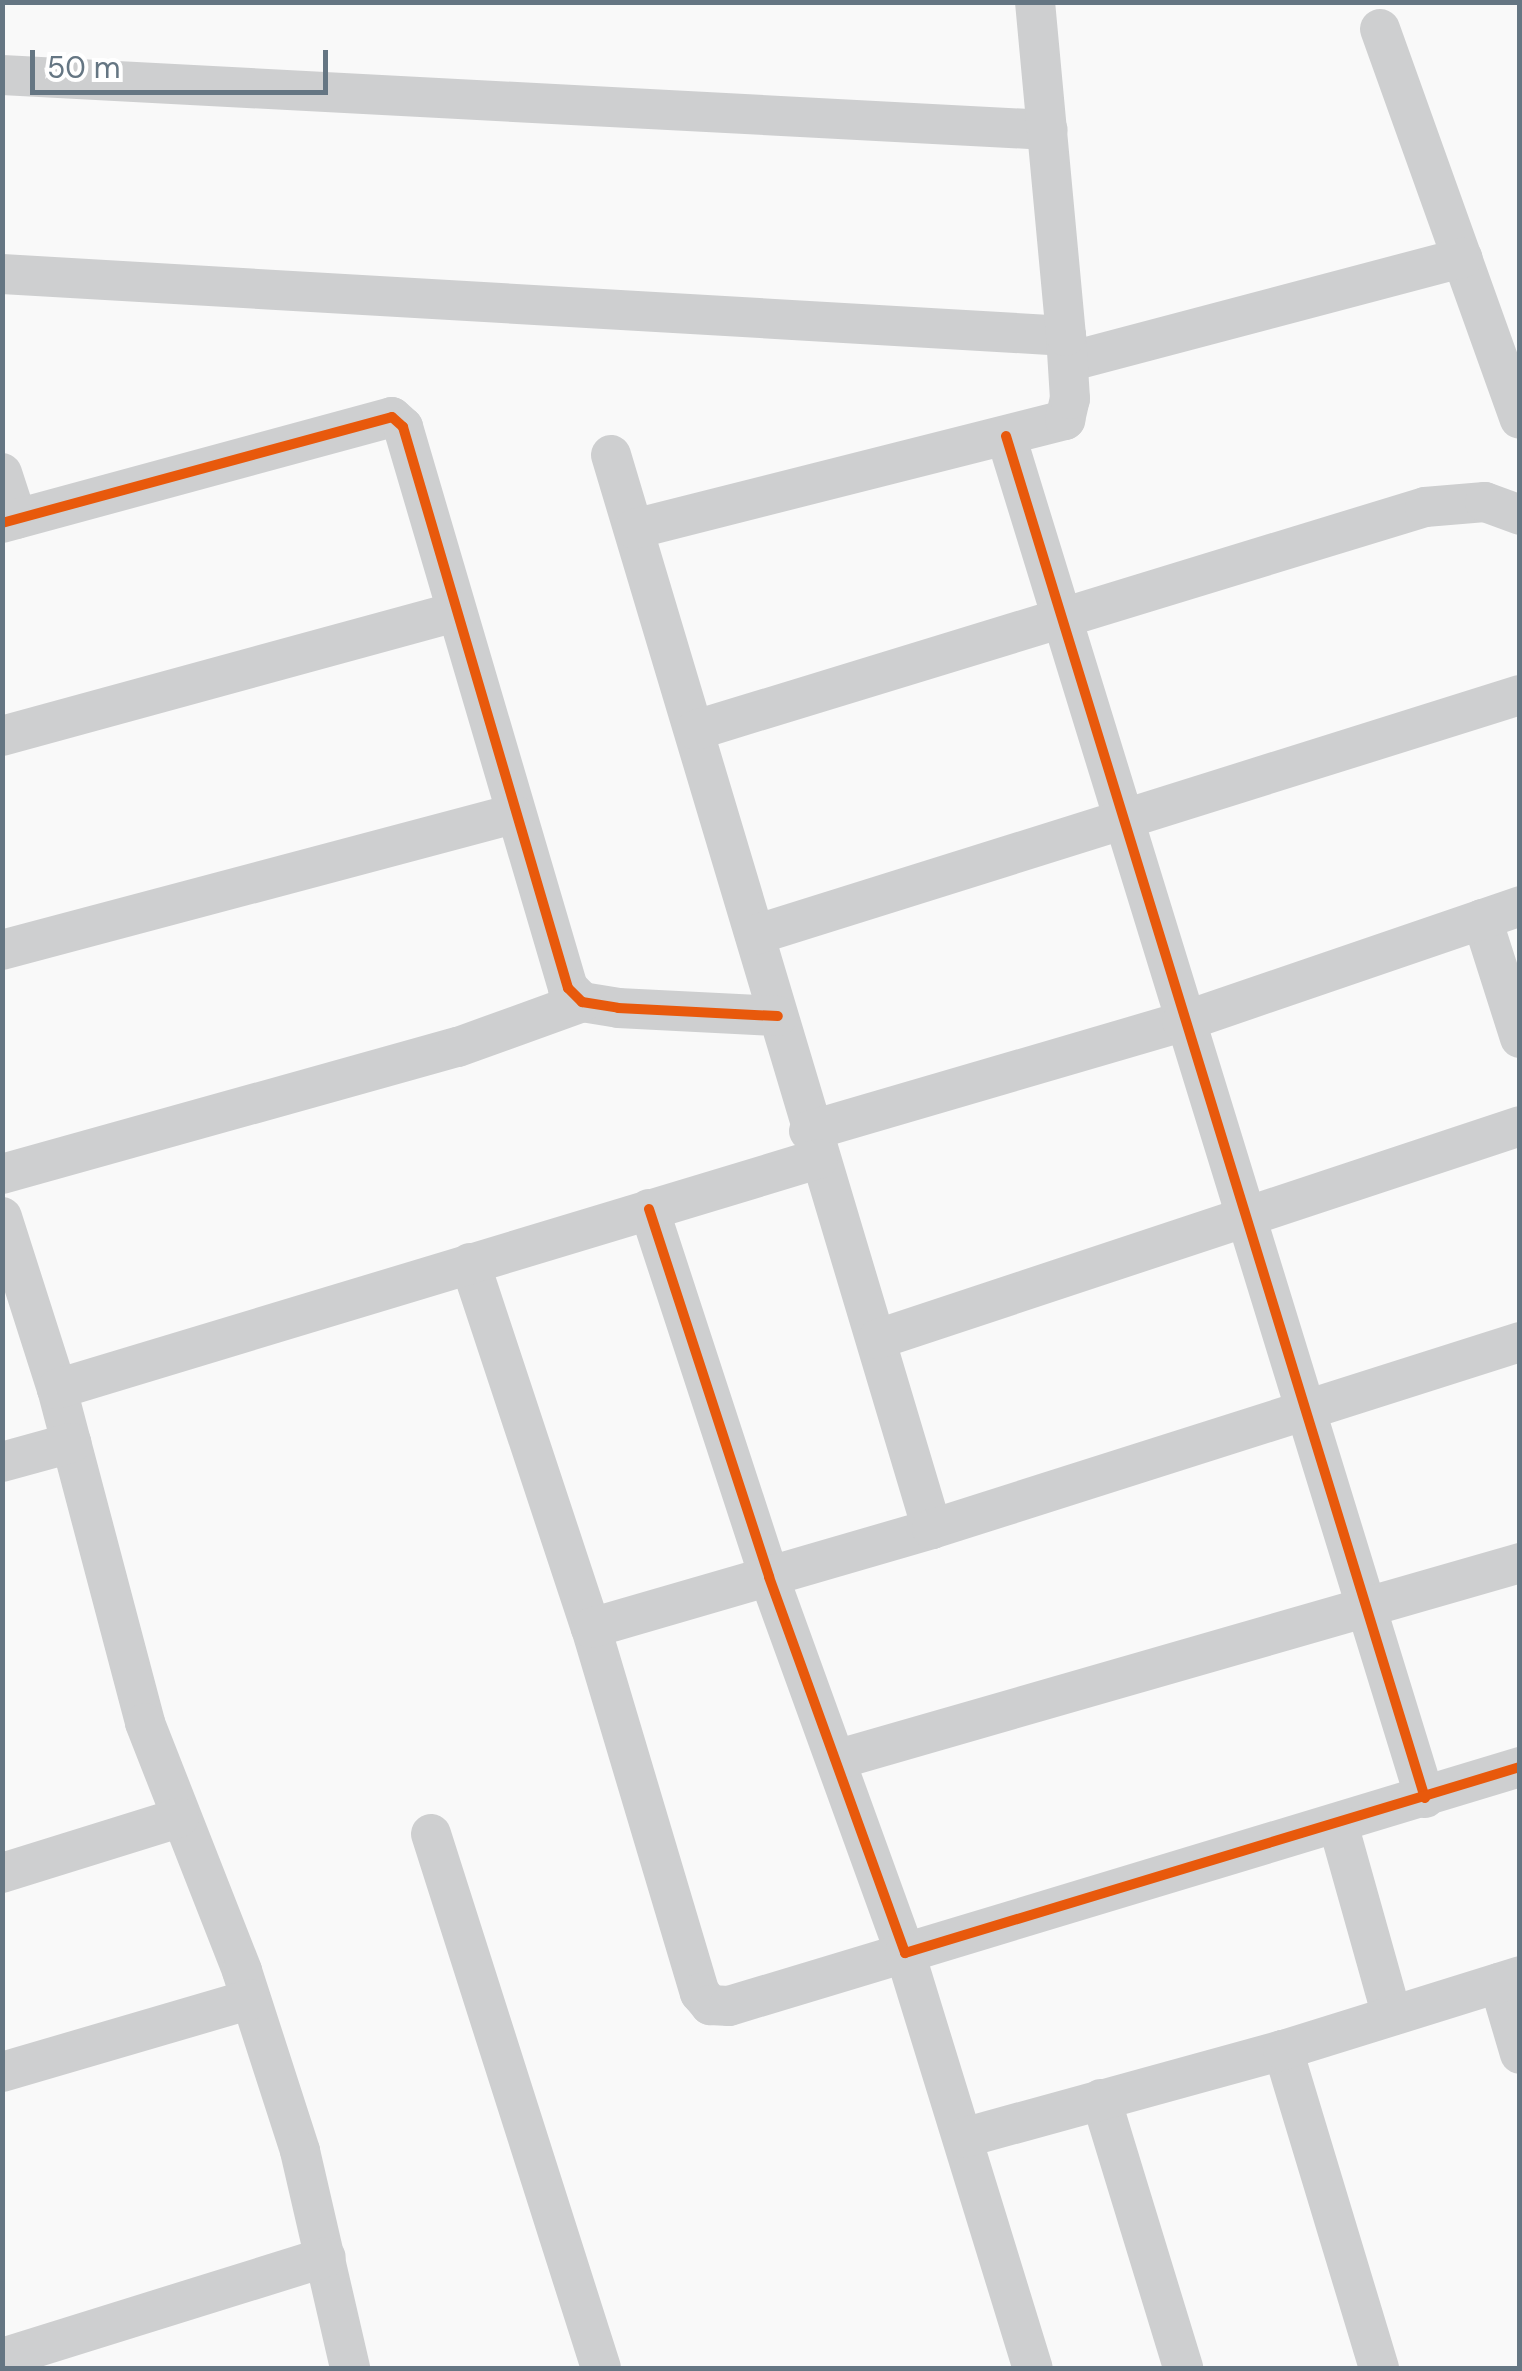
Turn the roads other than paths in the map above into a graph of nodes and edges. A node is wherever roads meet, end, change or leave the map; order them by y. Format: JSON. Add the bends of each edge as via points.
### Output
{"nodes":[{"id":1,"x":1036,"y":2,"type":"edge"},
{"id":2,"x":1380,"y":29,"type":"dead end"},
{"id":3,"x":2,"y":75,"type":"edge"},
{"id":4,"x":1048,"y":130,"type":"junction"},
{"id":5,"x":1463,"y":258,"type":"junction"},
{"id":6,"x":2,"y":274,"type":"edge"},
{"id":7,"x":1067,"y":349,"type":"junction"},
{"id":8,"x":1520,"y":420,"type":"edge"},
{"id":9,"x":1006,"y":436,"type":"junction"},
{"id":10,"x":610,"y":455,"type":"dead end"},
{"id":11,"x":2,"y":473,"type":"edge"},
{"id":12,"x":1520,"y":515,"type":"edge"},
{"id":13,"x":10,"y":521,"type":"edge"},
{"id":14,"x":634,"y":530,"type":"junction"},
{"id":15,"x":456,"y":612,"type":"junction"},
{"id":16,"x":1061,"y":616,"type":"junction"},
{"id":17,"x":1520,"y":695,"type":"edge"},
{"id":18,"x":696,"y":730,"type":"junction"},
{"id":19,"x":2,"y":736,"type":"edge"},
{"id":20,"x":513,"y":814,"type":"junction"},
{"id":21,"x":1122,"y":824,"type":"junction"},
{"id":22,"x":1501,"y":912,"type":"edge"},
{"id":23,"x":755,"y":935,"type":"junction"},
{"id":24,"x":2,"y":950,"type":"edge"},
{"id":25,"x":582,"y":1002,"type":"junction"},
{"id":26,"x":778,"y":1016,"type":"junction"},
{"id":27,"x":1182,"y":1022,"type":"junction"},
{"id":28,"x":1520,"y":1038,"type":"edge"},
{"id":29,"x":1520,"y":1126,"type":"edge"},
{"id":30,"x":813,"y":1145,"type":"junction"},
{"id":31,"x":2,"y":1174,"type":"edge"},
{"id":32,"x":649,"y":1209,"type":"junction"},
{"id":33,"x":1243,"y":1213,"type":"junction"},
{"id":34,"x":2,"y":1217,"type":"edge"},
{"id":35,"x":470,"y":1263,"type":"junction"},
{"id":36,"x":10,"y":1275,"type":"edge"},
{"id":37,"x":878,"y":1339,"type":"junction"},
{"id":38,"x":1520,"y":1342,"type":"edge"},
{"id":39,"x":57,"y":1389,"type":"junction"},
{"id":40,"x":1304,"y":1411,"type":"junction"},
{"id":41,"x":71,"y":1443,"type":"junction"},
{"id":42,"x":2,"y":1462,"type":"edge"},
{"id":43,"x":932,"y":1528,"type":"junction"},
{"id":44,"x":1520,"y":1563,"type":"edge"},
{"id":45,"x":769,"y":1577,"type":"junction"},
{"id":46,"x":1363,"y":1608,"type":"junction"},
{"id":47,"x":592,"y":1628,"type":"junction"},
{"id":48,"x":838,"y":1759,"type":"junction"},
{"id":49,"x":1520,"y":1767,"type":"edge"},
{"id":50,"x":1425,"y":1798,"type":"junction"},
{"id":51,"x":179,"y":1818,"type":"junction"},
{"id":52,"x":1338,"y":1824,"type":"junction"},
{"id":53,"x":430,"y":1834,"type":"dead end"},
{"id":54,"x":2,"y":1873,"type":"edge"},
{"id":55,"x":905,"y":1953,"type":"junction"},
{"id":56,"x":1509,"y":1980,"type":"edge"},
{"id":57,"x":251,"y":1999,"type":"junction"},
{"id":58,"x":1392,"y":2016,"type":"junction"},
{"id":59,"x":1283,"y":2050,"type":"junction"},
{"id":60,"x":1520,"y":2054,"type":"edge"},
{"id":61,"x":2,"y":2072,"type":"edge"},
{"id":62,"x":1101,"y":2099,"type":"junction"},
{"id":63,"x":963,"y":2138,"type":"junction"},
{"id":64,"x":326,"y":2257,"type":"junction"},
{"id":65,"x":2,"y":2358,"type":"edge"},
{"id":66,"x":350,"y":2368,"type":"edge"},
{"id":67,"x":602,"y":2368,"type":"edge"},
{"id":68,"x":1034,"y":2368,"type":"edge"},
{"id":69,"x":1183,"y":2368,"type":"edge"},
{"id":70,"x":1379,"y":2368,"type":"edge"}],
"edges":[{"from":1,"to":4,"type":"street"},
{"from":2,"to":5,"type":"street"},
{"from":3,"to":4,"type":"street"},
{"from":4,"to":7,"type":"street"},
{"from":5,"to":7,"type":"street"},
{"from":5,"to":8,"type":"street"},
{"from":6,"to":7,"type":"street"},
{"from":7,"to":9,"type":"street","via":[[1064,420]]},
{"from":9,"to":14,"type":"street"},
{"from":9,"to":16,"type":"street"},
{"from":10,"to":14,"type":"street"},
{"from":11,"to":13,"type":"street"},
{"from":12,"to":16,"type":"street","via":[[1486,502],[1425,507]]},
{"from":13,"to":15,"type":"street","via":[[392,417],[403,427]]},
{"from":14,"to":18,"type":"street"},
{"from":15,"to":19,"type":"street"},
{"from":15,"to":20,"type":"street"},
{"from":16,"to":18,"type":"street"},
{"from":16,"to":21,"type":"street"},
{"from":17,"to":21,"type":"street"},
{"from":18,"to":23,"type":"street"},
{"from":20,"to":24,"type":"street"},
{"from":20,"to":25,"type":"street","via":[[568,988]]},
{"from":21,"to":23,"type":"street"},
{"from":21,"to":27,"type":"street"},
{"from":22,"to":27,"type":"street"},
{"from":22,"to":28,"type":"street"},
{"from":23,"to":26,"type":"street"},
{"from":25,"to":26,"type":"street"},
{"from":25,"to":31,"type":"street","via":[[458,1047]]},
{"from":26,"to":30,"type":"street"},
{"from":27,"to":30,"type":"street"},
{"from":27,"to":33,"type":"street"},
{"from":29,"to":33,"type":"street"},
{"from":30,"to":32,"type":"street"},
{"from":30,"to":37,"type":"street"},
{"from":32,"to":35,"type":"street"},
{"from":32,"to":45,"type":"street"},
{"from":33,"to":37,"type":"street"},
{"from":33,"to":40,"type":"street"},
{"from":34,"to":36,"type":"street"},
{"from":35,"to":39,"type":"street"},
{"from":35,"to":47,"type":"street"},
{"from":36,"to":39,"type":"street"},
{"from":37,"to":43,"type":"street"},
{"from":38,"to":40,"type":"street"},
{"from":39,"to":41,"type":"street"},
{"from":40,"to":43,"type":"street"},
{"from":40,"to":46,"type":"street"},
{"from":41,"to":42,"type":"street"},
{"from":41,"to":51,"type":"street","via":[[146,1723]]},
{"from":43,"to":45,"type":"street"},
{"from":44,"to":46,"type":"street"},
{"from":45,"to":47,"type":"street"},
{"from":45,"to":48,"type":"street"},
{"from":46,"to":48,"type":"street"},
{"from":46,"to":50,"type":"street"},
{"from":47,"to":55,"type":"street","via":[[670,1904],[710,2005],[729,2006]]},
{"from":48,"to":55,"type":"street"},
{"from":49,"to":50,"type":"street"},
{"from":50,"to":52,"type":"street"},
{"from":51,"to":54,"type":"street"},
{"from":51,"to":57,"type":"street"},
{"from":52,"to":55,"type":"street"},
{"from":52,"to":58,"type":"street"},
{"from":53,"to":67,"type":"street"},
{"from":55,"to":63,"type":"street"},
{"from":56,"to":58,"type":"street"},
{"from":56,"to":60,"type":"street"},
{"from":57,"to":61,"type":"street"},
{"from":57,"to":64,"type":"street"},
{"from":58,"to":59,"type":"street"},
{"from":59,"to":62,"type":"street"},
{"from":59,"to":70,"type":"street"},
{"from":62,"to":63,"type":"street"},
{"from":62,"to":69,"type":"street"},
{"from":63,"to":68,"type":"street"},
{"from":64,"to":65,"type":"street"},
{"from":64,"to":66,"type":"street"}]}
